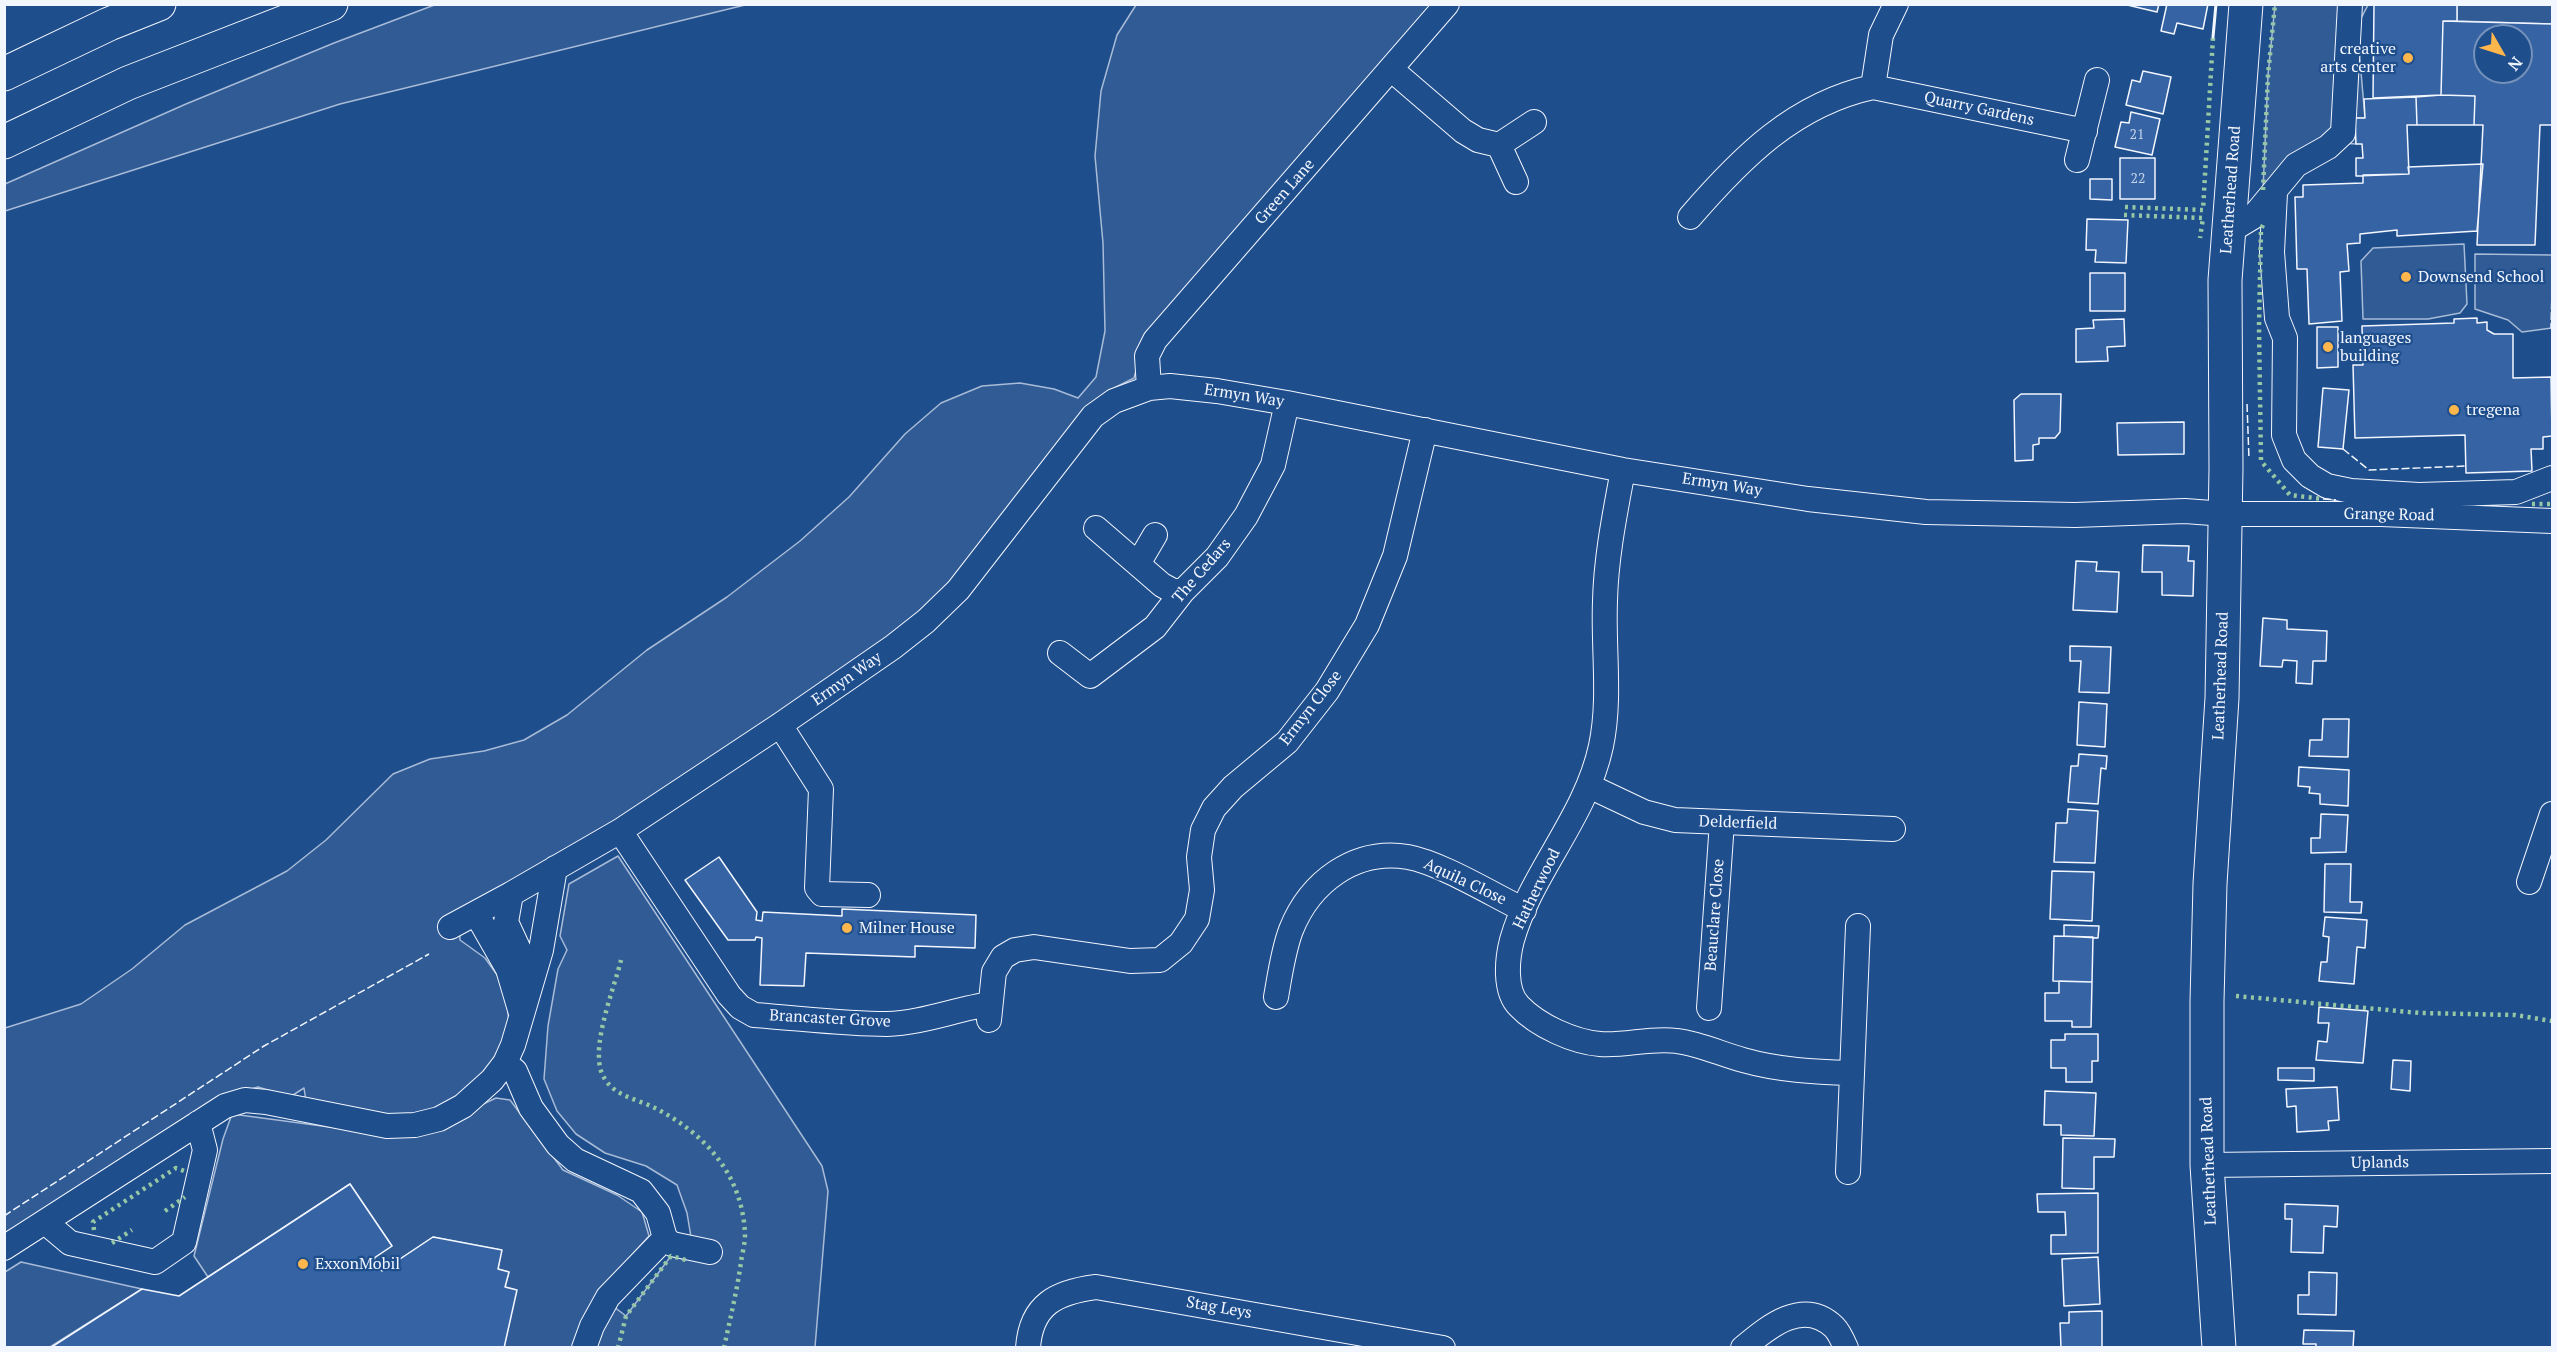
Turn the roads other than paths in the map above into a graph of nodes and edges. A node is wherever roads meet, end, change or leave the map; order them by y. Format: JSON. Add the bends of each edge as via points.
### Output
{"nodes":[{"id":1,"x":159,"y":4,"type":"edge"},
{"id":2,"x":331,"y":4,"type":"edge"},
{"id":3,"x":1447,"y":4,"type":"edge"},
{"id":4,"x":1896,"y":4,"type":"edge"},
{"id":5,"x":2246,"y":4,"type":"edge"},
{"id":6,"x":2350,"y":4,"type":"edge"},
{"id":7,"x":1392,"y":70,"type":"junction"},
{"id":8,"x":4,"y":74,"type":"edge"},
{"id":9,"x":2097,"y":80,"type":"dead end"},
{"id":10,"x":1873,"y":87,"type":"junction"},
{"id":11,"x":1534,"y":122,"type":"dead end"},
{"id":12,"x":2085,"y":131,"type":"junction"},
{"id":13,"x":4,"y":142,"type":"edge"},
{"id":14,"x":1499,"y":145,"type":"junction"},
{"id":15,"x":2078,"y":160,"type":"dead end"},
{"id":16,"x":1516,"y":182,"type":"dead end"},
{"id":17,"x":2275,"y":193,"type":"junction"},
{"id":18,"x":1690,"y":217,"type":"dead end"},
{"id":19,"x":2228,"y":231,"type":"junction"},
{"id":20,"x":1149,"y":388,"type":"junction"},
{"id":21,"x":1287,"y":403,"type":"junction"},
{"id":22,"x":1425,"y":430,"type":"junction"},
{"id":23,"x":1623,"y":470,"type":"junction"},
{"id":24,"x":2553,"y":478,"type":"edge"},
{"id":25,"x":2225,"y":514,"type":"junction"},
{"id":26,"x":2553,"y":521,"type":"edge"},
{"id":27,"x":1096,"y":528,"type":"dead end"},
{"id":28,"x":1155,"y":535,"type":"dead end"},
{"id":29,"x":1138,"y":564,"type":"junction"},
{"id":30,"x":1183,"y":591,"type":"junction"},
{"id":31,"x":1060,"y":653,"type":"dead end"},
{"id":32,"x":780,"y":725,"type":"junction"},
{"id":33,"x":1589,"y":786,"type":"junction"},
{"id":34,"x":2553,"y":814,"type":"edge"},
{"id":35,"x":1722,"y":822,"type":"junction"},
{"id":36,"x":1893,"y":829,"type":"dead end"},
{"id":37,"x":620,"y":831,"type":"junction"},
{"id":38,"x":555,"y":868,"type":"junction"},
{"id":39,"x":2529,"y":882,"type":"dead end"},
{"id":40,"x":512,"y":894,"type":"junction"},
{"id":41,"x":868,"y":895,"type":"dead end"},
{"id":42,"x":1524,"y":910,"type":"junction"},
{"id":43,"x":476,"y":913,"type":"junction"},
{"id":44,"x":1858,"y":926,"type":"dead end"},
{"id":45,"x":450,"y":927,"type":"dead end"},
{"id":46,"x":530,"y":984,"type":"junction"},
{"id":47,"x":1276,"y":997,"type":"dead end"},
{"id":48,"x":1709,"y":1008,"type":"dead end"},
{"id":49,"x":990,"y":1012,"type":"joint"},
{"id":50,"x":521,"y":1013,"type":"junction"},
{"id":51,"x":505,"y":1063,"type":"junction"},
{"id":52,"x":1851,"y":1073,"type":"junction"},
{"id":53,"x":198,"y":1123,"type":"junction"},
{"id":54,"x":2553,"y":1161,"type":"edge"},
{"id":55,"x":2207,"y":1165,"type":"junction"},
{"id":56,"x":1848,"y":1172,"type":"dead end"},
{"id":57,"x":45,"y":1222,"type":"junction"},
{"id":58,"x":665,"y":1238,"type":"junction"},
{"id":59,"x":4,"y":1248,"type":"edge"},
{"id":60,"x":710,"y":1252,"type":"dead end"},
{"id":61,"x":584,"y":1347,"type":"edge"},
{"id":62,"x":1028,"y":1347,"type":"edge"},
{"id":63,"x":1443,"y":1347,"type":"edge"},
{"id":64,"x":1743,"y":1347,"type":"edge"},
{"id":65,"x":1846,"y":1347,"type":"edge"},
{"id":66,"x":2219,"y":1347,"type":"edge"}],
"edges":[{"from":1,"to":8,"type":"highway"},
{"from":2,"to":13,"type":"highway","via":[[128,83]]},
{"from":3,"to":7,"type":"street","name":"Green Lane"},
{"from":4,"to":10,"type":"street","via":[[1881,35]]},
{"from":5,"to":19,"type":"highway","name":"Leatherhead Road"},
{"from":6,"to":17,"type":"street","via":[[2343,133],[2328,147],[2295,165]]},
{"from":7,"to":14,"type":"street","via":[[1463,131]]},
{"from":7,"to":20,"type":"street","name":"Green Lane","via":[[1155,340],[1147,356]]},
{"from":9,"to":12,"type":"street"},
{"from":10,"to":12,"type":"street","name":"Quarry Gardens"},
{"from":10,"to":18,"type":"street","name":"Quarry Gardens","via":[[1846,93],[1787,124],[1720,183]]},
{"from":11,"to":14,"type":"street"},
{"from":12,"to":15,"type":"street"},
{"from":14,"to":16,"type":"street"},
{"from":17,"to":19,"type":"street","via":[[2253,217]]},
{"from":17,"to":24,"type":"street","via":[[2272,252],[2277,318],[2285,338],[2284,435],[2294,460],[2326,486],[2351,491],[2419,495],[2516,492]]},
{"from":19,"to":25,"type":"highway","name":"Leatherhead Road"},
{"from":20,"to":21,"type":"street","name":"Ermyn Way","via":[[1217,391]]},
{"from":20,"to":32,"type":"street","name":"Ermyn Way","via":[[1114,400],[1094,416],[941,607],[893,647]]},
{"from":21,"to":22,"type":"street","name":"Ermyn Way"},
{"from":21,"to":30,"type":"street","name":"The Cedars","via":[[1273,465],[1246,516],[1217,557]]},
{"from":22,"to":23,"type":"street","name":"Ermyn Way"},
{"from":22,"to":49,"type":"street","name":"Ermyn Close","via":[[1395,556],[1367,626],[1327,691],[1287,742],[1214,808],[1203,830],[1199,857],[1202,890],[1197,919],[1181,943],[1160,960],[1130,961],[1034,947],[1015,950],[1004,957],[994,972]]},
{"from":23,"to":25,"type":"street","name":"Ermyn Way","via":[[1808,499],[1926,512]]},
{"from":23,"to":33,"type":"street","name":"Hatherwood","via":[[1607,561],[1606,710]]},
{"from":25,"to":26,"type":"street","name":"Grange Road","via":[[2381,514]]},
{"from":25,"to":55,"type":"highway","name":"Leatherhead Road","via":[[2222,698],[2207,986]]},
{"from":27,"to":29,"type":"street"},
{"from":28,"to":29,"type":"street"},
{"from":29,"to":30,"type":"street","via":[[1162,585]]},
{"from":30,"to":31,"type":"street","name":"The Cedars","via":[[1155,627],[1090,676]]},
{"from":32,"to":37,"type":"street","name":"Ermyn Way"},
{"from":32,"to":41,"type":"street","via":[[821,789],[817,888],[822,894]]},
{"from":33,"to":35,"type":"street","name":"Delderfield","via":[[1644,812],[1675,820]]},
{"from":33,"to":42,"type":"street","name":"Hatherwood"},
{"from":34,"to":39,"type":"street"},
{"from":35,"to":36,"type":"street","name":"Delderfield"},
{"from":35,"to":48,"type":"street","name":"Beauclare Close"},
{"from":37,"to":38,"type":"street","name":"Ermyn Way"},
{"from":37,"to":49,"type":"street","name":"Brancaster Grove","via":[[729,995],[754,1015],[887,1024],[917,1021],[961,1009]]},
{"from":38,"to":40,"type":"street","name":"Ermyn Way"},
{"from":38,"to":46,"type":"street","via":[[541,950]]},
{"from":40,"to":43,"type":"street","name":"Ermyn Way"},
{"from":40,"to":46,"type":"street","via":[[507,922]]},
{"from":42,"to":47,"type":"street","name":"Aquila Close","via":[[1425,863],[1409,858],[1367,858],[1340,868],[1317,886],[1302,907],[1283,956]]},
{"from":42,"to":52,"type":"street","name":"Hatherwood","via":[[1512,941],[1509,984],[1518,1005],[1557,1033],[1602,1044],[1676,1041],[1769,1066]]},
{"from":43,"to":45,"type":"street","name":"Ermyn Way"},
{"from":43,"to":50,"type":"street","via":[[508,969]]},
{"from":44,"to":52,"type":"street"},
{"from":46,"to":50,"type":"street"},
{"from":50,"to":51,"type":"street"},
{"from":51,"to":53,"type":"street","via":[[479,1094],[463,1106],[439,1119],[414,1125],[387,1126],[245,1100],[225,1106]]},
{"from":51,"to":58,"type":"street","via":[[515,1071],[531,1108],[558,1145],[575,1160],[641,1191],[658,1213]]},
{"from":52,"to":56,"type":"street"},
{"from":53,"to":57,"type":"street"},
{"from":53,"to":57,"type":"street","via":[[205,1150],[184,1242],[155,1262],[70,1243]]},
{"from":54,"to":55,"type":"street","name":"Uplands"},
{"from":55,"to":66,"type":"highway","name":"Leatherhead Road"},
{"from":57,"to":59,"type":"street"},
{"from":58,"to":60,"type":"street","via":[[672,1244]]},
{"from":58,"to":61,"type":"street","via":[[608,1297]]},
{"from":62,"to":63,"type":"street","name":"Stag Leys","via":[[1028,1337],[1047,1303],[1059,1294],[1096,1287]]},
{"from":64,"to":65,"type":"street","via":[[1784,1318],[1801,1315],[1821,1319],[1834,1328]]}]}
